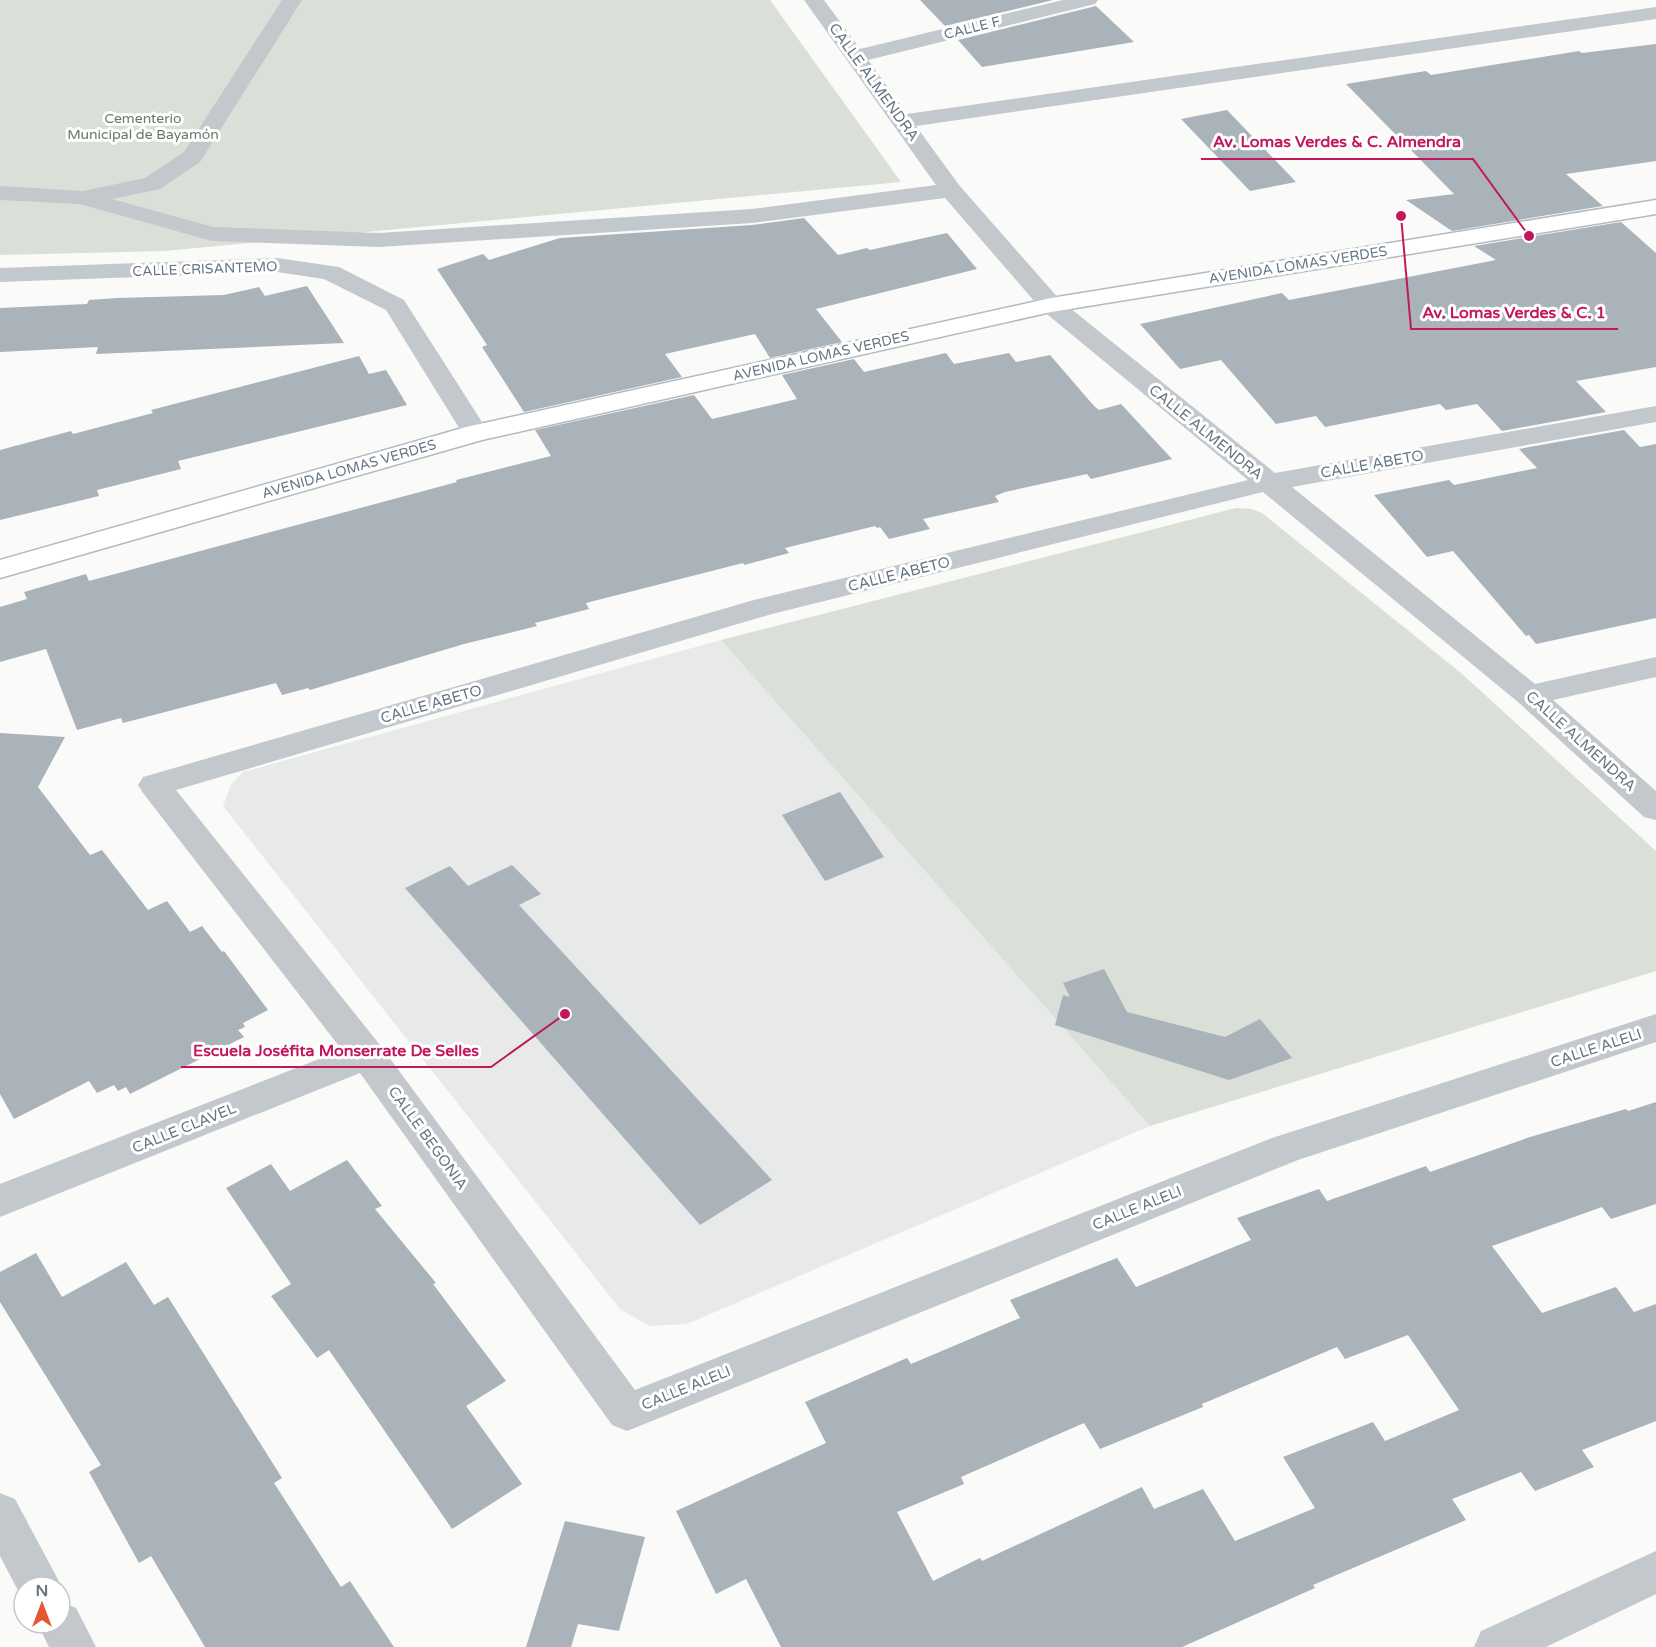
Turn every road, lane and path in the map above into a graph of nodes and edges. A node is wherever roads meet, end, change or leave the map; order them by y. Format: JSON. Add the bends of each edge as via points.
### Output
{"nodes":[{"id":1,"x":292,"y":0,"type":"edge"},
{"id":2,"x":814,"y":0,"type":"edge"},
{"id":3,"x":1088,"y":0,"type":"edge"},
{"id":4,"x":1656,"y":13,"type":"edge"},
{"id":5,"x":857,"y":56,"type":"junction"},
{"id":6,"x":902,"y":121,"type":"junction"},
{"id":7,"x":951,"y":190,"type":"junction"},
{"id":8,"x":0,"y":193,"type":"edge"},
{"id":9,"x":81,"y":197,"type":"junction"},
{"id":10,"x":1656,"y":207,"type":"edge"},
{"id":11,"x":0,"y":275,"type":"edge"},
{"id":12,"x":1051,"y":305,"type":"junction"},
{"id":13,"x":1656,"y":414,"type":"edge"},
{"id":14,"x":476,"y":433,"type":"junction"},
{"id":15,"x":1268,"y":483,"type":"junction"},
{"id":16,"x":0,"y":569,"type":"edge"},
{"id":17,"x":1656,"y":667,"type":"edge"},
{"id":18,"x":1529,"y":694,"type":"junction"},
{"id":19,"x":154,"y":785,"type":"joint"},
{"id":20,"x":1656,"y":809,"type":"edge"},
{"id":21,"x":1656,"y":1028,"type":"edge"},
{"id":22,"x":367,"y":1055,"type":"junction"},
{"id":23,"x":0,"y":1201,"type":"edge"},
{"id":24,"x":627,"y":1412,"type":"joint"},
{"id":25,"x":0,"y":1513,"type":"edge"},
{"id":26,"x":1656,"y":1572,"type":"edge"},
{"id":27,"x":34,"y":1575,"type":"edge"},
{"id":28,"x":1497,"y":1647,"type":"edge"}],
"edges":[{"from":1,"to":9,"type":"street","via":[[192,157],[152,184]]},
{"from":2,"to":5,"type":"street","name":"CALLE ALMENDRA"},
{"from":3,"to":5,"type":"street","name":"CALLE F"},
{"from":4,"to":6,"type":"street"},
{"from":5,"to":6,"type":"street","name":"CALLE ALMENDRA"},
{"from":6,"to":7,"type":"street","name":"CALLE ALMENDRA"},
{"from":7,"to":9,"type":"street","via":[[752,216],[379,240],[212,234]]},
{"from":7,"to":12,"type":"street","name":"CALLE ALMENDRA"},
{"from":8,"to":9,"type":"street"},
{"from":10,"to":12,"type":"street","name":"AVENIDA LOMAS VERDES"},
{"from":11,"to":14,"type":"street","name":"CALLE CRISANTEMO","via":[[277,266],[330,272],[395,305]]},
{"from":12,"to":14,"type":"street","name":"AVENIDA LOMAS VERDES"},
{"from":12,"to":15,"type":"street","name":"CALLE ALMENDRA"},
{"from":13,"to":15,"type":"street","name":"CALLE ABETO"},
{"from":14,"to":16,"type":"street","name":"AVENIDA LOMAS VERDES"},
{"from":15,"to":18,"type":"street","name":"CALLE ALMENDRA"},
{"from":15,"to":19,"type":"street","name":"CALLE ABETO","via":[[764,607]]},
{"from":17,"to":18,"type":"street"},
{"from":18,"to":20,"type":"street","name":"CALLE ALMENDRA"},
{"from":19,"to":22,"type":"street","name":"CALLE BEGONIA"},
{"from":21,"to":24,"type":"street","name":"CALLE ALELI","via":[[1285,1149]]},
{"from":22,"to":23,"type":"street","name":"CALLE CLAVEL"},
{"from":22,"to":24,"type":"street","name":"CALLE BEGONIA"},
{"from":25,"to":27,"type":"street"},
{"from":26,"to":28,"type":"street"}]}
